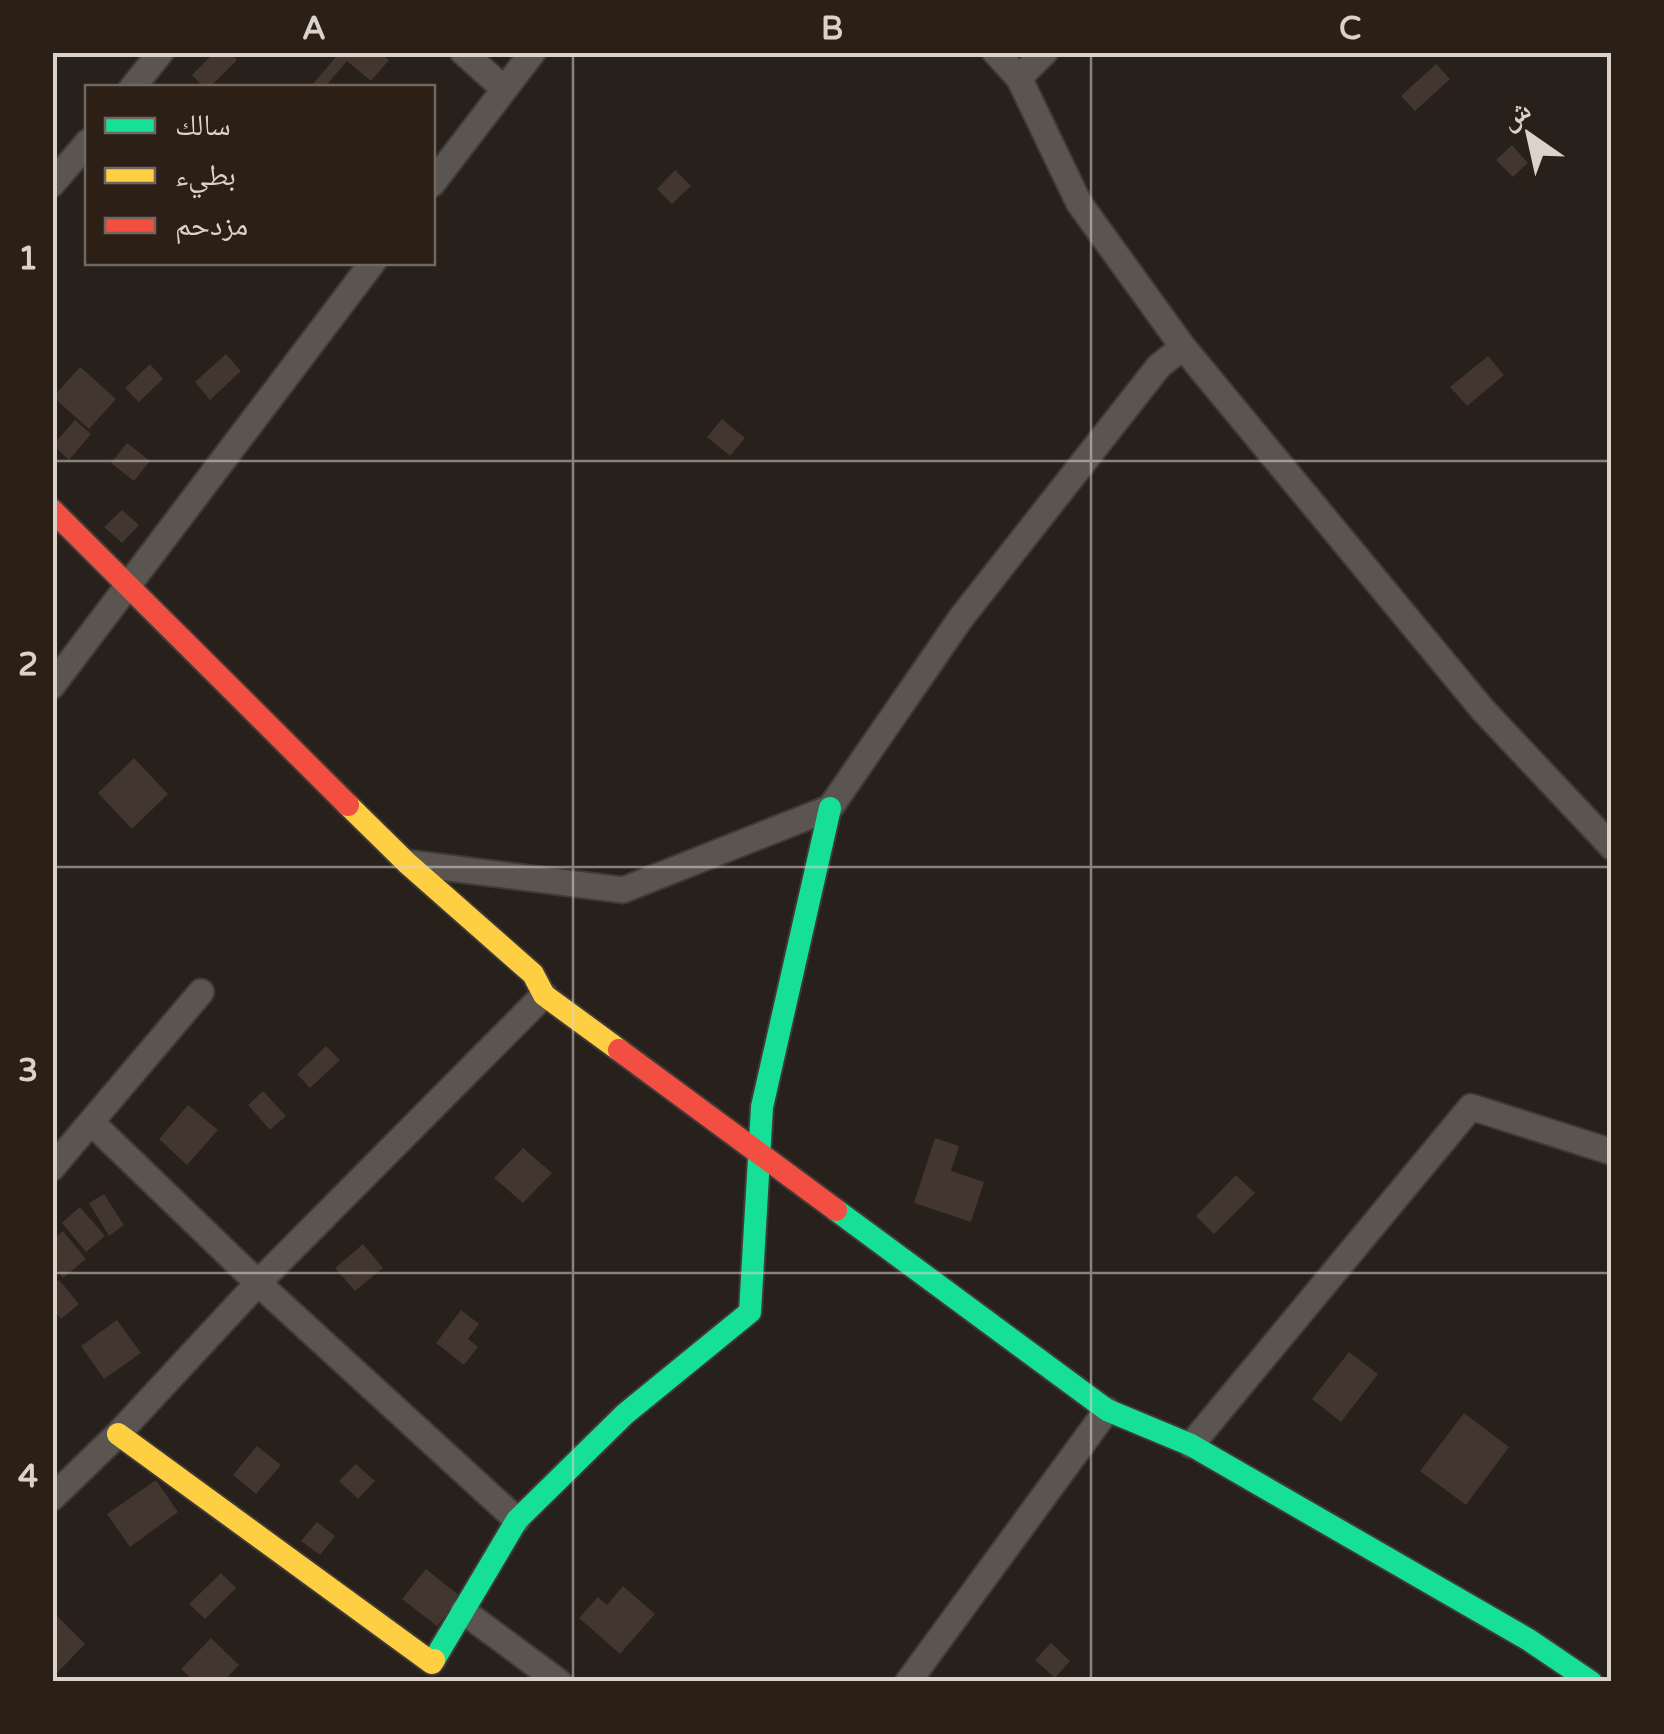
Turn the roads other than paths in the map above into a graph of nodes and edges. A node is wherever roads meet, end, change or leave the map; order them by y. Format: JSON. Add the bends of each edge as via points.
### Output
{"nodes":[{"id":1,"x":161,"y":52,"type":"edge"},
{"id":2,"x":462,"y":52,"type":"edge"},
{"id":3,"x":534,"y":52,"type":"edge"},
{"id":4,"x":995,"y":52,"type":"edge"},
{"id":5,"x":1045,"y":52,"type":"edge"},
{"id":6,"x":1019,"y":78,"type":"junction"},
{"id":7,"x":134,"y":85,"type":"edge"},
{"id":8,"x":504,"y":89,"type":"junction"},
{"id":9,"x":85,"y":146,"type":"edge"},
{"id":10,"x":435,"y":180,"type":"edge"},
{"id":11,"x":52,"y":184,"type":"edge"},
{"id":12,"x":371,"y":265,"type":"edge"},
{"id":13,"x":1183,"y":347,"type":"junction"},
{"id":14,"x":52,"y":510,"type":"edge"},
{"id":15,"x":128,"y":586,"type":"junction"},
{"id":16,"x":52,"y":686,"type":"edge"},
{"id":17,"x":830,"y":808,"type":"junction"},
{"id":18,"x":1612,"y":847,"type":"edge"},
{"id":19,"x":407,"y":863,"type":"junction"},
{"id":20,"x":201,"y":992,"type":"dead end"},
{"id":21,"x":544,"y":995,"type":"junction"},
{"id":22,"x":92,"y":1124,"type":"junction"},
{"id":23,"x":1612,"y":1152,"type":"edge"},
{"id":24,"x":760,"y":1154,"type":"junction"},
{"id":25,"x":52,"y":1168,"type":"edge"},
{"id":26,"x":258,"y":1282,"type":"junction"},
{"id":27,"x":1107,"y":1410,"type":"junction"},
{"id":28,"x":118,"y":1434,"type":"junction"},
{"id":29,"x":1192,"y":1445,"type":"junction"},
{"id":30,"x":52,"y":1498,"type":"edge"},
{"id":31,"x":516,"y":1520,"type":"junction"},
{"id":32,"x":463,"y":1611,"type":"junction"},
{"id":33,"x":425,"y":1672,"type":"edge"},
{"id":34,"x":559,"y":1682,"type":"edge"},
{"id":35,"x":908,"y":1682,"type":"edge"},
{"id":36,"x":1591,"y":1682,"type":"edge"}],
"edges":[{"from":1,"to":7,"type":"street"},
{"from":2,"to":8,"type":"street"},
{"from":3,"to":8,"type":"street"},
{"from":4,"to":6,"type":"street"},
{"from":5,"to":6,"type":"street"},
{"from":6,"to":13,"type":"street","via":[[1080,203]]},
{"from":8,"to":10,"type":"street"},
{"from":9,"to":11,"type":"street"},
{"from":12,"to":15,"type":"street"},
{"from":13,"to":17,"type":"street","via":[[1159,366],[961,618]]},
{"from":13,"to":18,"type":"street","via":[[1483,710]]},
{"from":14,"to":15,"type":"street"},
{"from":15,"to":16,"type":"street"},
{"from":15,"to":19,"type":"street"},
{"from":17,"to":19,"type":"street","via":[[623,890]]},
{"from":17,"to":24,"type":"street","via":[[762,1107]]},
{"from":19,"to":21,"type":"street","via":[[533,974]]},
{"from":20,"to":22,"type":"street"},
{"from":21,"to":24,"type":"street"},
{"from":21,"to":26,"type":"street"},
{"from":22,"to":25,"type":"street"},
{"from":22,"to":26,"type":"street"},
{"from":23,"to":29,"type":"street","via":[[1471,1106]]},
{"from":24,"to":27,"type":"street"},
{"from":24,"to":31,"type":"street","via":[[750,1312],[626,1414]]},
{"from":26,"to":28,"type":"street"},
{"from":26,"to":31,"type":"street"},
{"from":27,"to":29,"type":"street"},
{"from":27,"to":35,"type":"street"},
{"from":28,"to":30,"type":"street"},
{"from":28,"to":33,"type":"street"},
{"from":29,"to":36,"type":"street"},
{"from":31,"to":32,"type":"street"},
{"from":32,"to":33,"type":"street"},
{"from":32,"to":34,"type":"street"}]}
